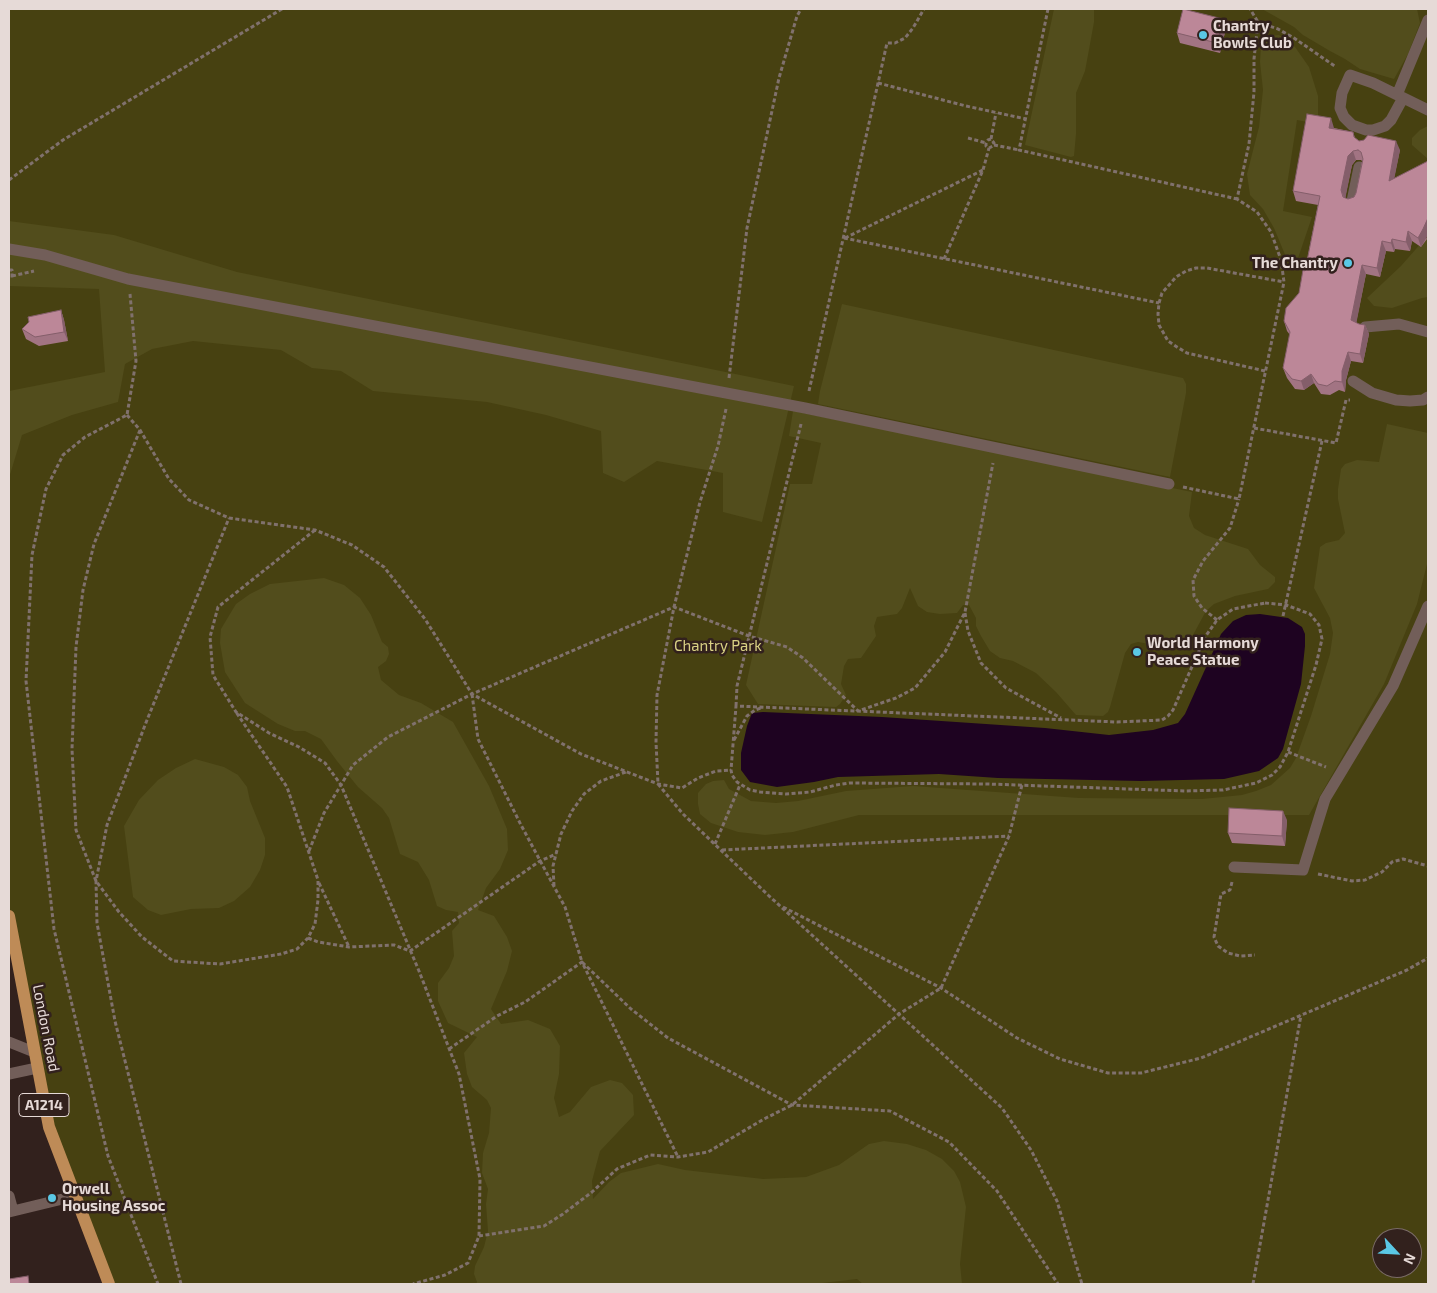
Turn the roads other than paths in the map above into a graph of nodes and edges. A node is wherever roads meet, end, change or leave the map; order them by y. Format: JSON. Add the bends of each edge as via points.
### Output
{"nodes":[{"id":1,"x":1428,"y":20,"type":"edge"},
{"id":2,"x":1400,"y":96,"type":"junction"},
{"id":3,"x":1428,"y":110,"type":"edge"},
{"id":4,"x":1366,"y":130,"type":"junction"},
{"id":5,"x":1364,"y":143,"type":"edge"},
{"id":6,"x":1359,"y":167,"type":"edge"},
{"id":7,"x":1352,"y":201,"type":"edge"},
{"id":8,"x":9,"y":249,"type":"edge"},
{"id":9,"x":1365,"y":327,"type":"edge"},
{"id":10,"x":1428,"y":332,"type":"edge"},
{"id":11,"x":1353,"y":381,"type":"dead end"},
{"id":12,"x":1428,"y":397,"type":"edge"},
{"id":13,"x":1169,"y":484,"type":"road end"},
{"id":14,"x":1428,"y":606,"type":"edge"},
{"id":15,"x":1234,"y":867,"type":"road end"},
{"id":16,"x":9,"y":916,"type":"edge"},
{"id":17,"x":9,"y":1042,"type":"edge"},
{"id":18,"x":34,"y":1052,"type":"junction"},
{"id":19,"x":37,"y":1068,"type":"junction"},
{"id":20,"x":9,"y":1074,"type":"edge"},
{"id":21,"x":9,"y":1196,"type":"edge"},
{"id":22,"x":75,"y":1196,"type":"junction"},
{"id":23,"x":11,"y":1212,"type":"edge"},
{"id":24,"x":110,"y":1284,"type":"edge"}],
"edges":[{"from":1,"to":2,"type":"lane"},
{"from":2,"to":3,"type":"lane"},
{"from":2,"to":4,"type":"lane","via":[[1396,113],[1385,126]]},
{"from":2,"to":4,"type":"lane","via":[[1350,75],[1340,108],[1352,125]]},
{"from":4,"to":5,"type":"lane"},
{"from":6,"to":7,"type":"lane"},
{"from":8,"to":13,"type":"lane","via":[[45,254],[128,279],[805,408]]},
{"from":9,"to":10,"type":"lane","via":[[1399,324]]},
{"from":11,"to":12,"type":"lane","via":[[1372,393],[1390,398],[1410,402]]},
{"from":14,"to":15,"type":"lane","via":[[1392,686],[1325,799],[1303,870]]},
{"from":16,"to":18,"type":"main road","name":"London Road","number":"A1214"},
{"from":17,"to":18,"type":"lane"},
{"from":18,"to":19,"type":"main road","name":"London Road","number":"A1214"},
{"from":19,"to":20,"type":"lane"},
{"from":19,"to":22,"type":"main road","name":"London Road","number":"A1214","via":[[49,1127]]},
{"from":21,"to":23,"type":"lane"},
{"from":22,"to":23,"type":"lane"},
{"from":22,"to":24,"type":"main road","name":"London Road","number":"A1214"}]}
